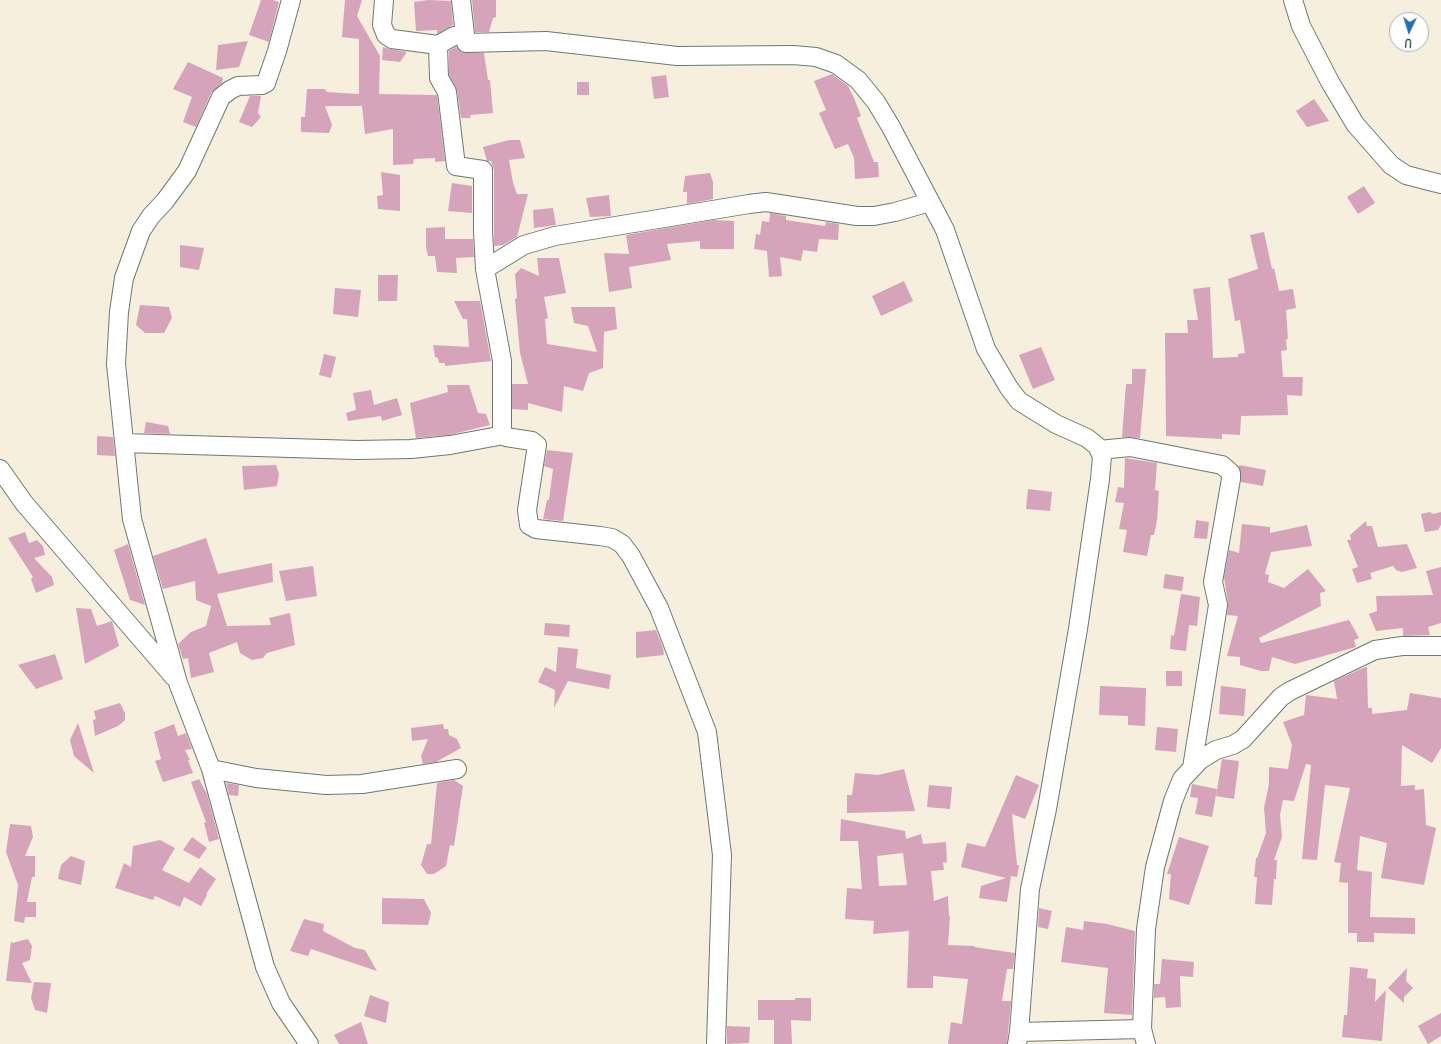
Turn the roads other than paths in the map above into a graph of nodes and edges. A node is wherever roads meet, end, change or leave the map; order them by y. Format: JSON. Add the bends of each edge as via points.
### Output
{"nodes":[{"id":1,"x":291,"y":0,"type":"edge"},
{"id":2,"x":384,"y":0,"type":"edge"},
{"id":3,"x":461,"y":0,"type":"edge"},
{"id":4,"x":1293,"y":0,"type":"edge"},
{"id":5,"x":466,"y":34,"type":"junction"},
{"id":6,"x":438,"y":45,"type":"junction"},
{"id":7,"x":1441,"y":184,"type":"edge"},
{"id":8,"x":930,"y":202,"type":"junction"},
{"id":9,"x":485,"y":270,"type":"junction"},
{"id":10,"x":504,"y":435,"type":"junction"},
{"id":11,"x":124,"y":443,"type":"junction"},
{"id":12,"x":1099,"y":450,"type":"junction"},
{"id":13,"x":0,"y":469,"type":"edge"},
{"id":14,"x":1441,"y":646,"type":"edge"},
{"id":15,"x":178,"y":683,"type":"junction"},
{"id":16,"x":1192,"y":768,"type":"junction"},
{"id":17,"x":211,"y":769,"type":"junction"},
{"id":18,"x":457,"y":769,"type":"dead end"},
{"id":19,"x":1144,"y":1036,"type":"edge"},
{"id":20,"x":1018,"y":1038,"type":"edge"},
{"id":21,"x":308,"y":1044,"type":"edge"},
{"id":22,"x":716,"y":1044,"type":"edge"}],
"edges":[{"from":1,"to":11,"type":"street","via":[[278,51],[266,83],[238,86],[221,97],[187,171],[151,216],[135,248],[124,278],[118,312],[116,364]]},
{"from":2,"to":6,"type":"street","via":[[382,26],[388,37]]},
{"from":3,"to":5,"type":"street"},
{"from":4,"to":7,"type":"street","via":[[1301,26],[1355,124],[1391,165],[1406,175]]},
{"from":5,"to":6,"type":"street","via":[[454,36]]},
{"from":5,"to":8,"type":"street","via":[[466,43],[546,41],[677,56],[816,56],[836,64],[858,80],[876,102]]},
{"from":6,"to":9,"type":"street","via":[[439,78],[447,92],[456,166],[483,170]]},
{"from":8,"to":9,"type":"street","via":[[874,216],[857,216],[766,202],[742,205],[555,236],[524,245]]},
{"from":8,"to":12,"type":"street","via":[[945,230],[986,349],[1008,388],[1019,401],[1056,424],[1087,438]]},
{"from":9,"to":10,"type":"street","via":[[502,361]]},
{"from":10,"to":11,"type":"street","via":[[411,449],[357,450]]},
{"from":10,"to":22,"type":"street","via":[[532,441],[537,445],[527,510],[529,525],[612,538],[622,544],[631,556],[659,608],[708,732],[722,855]]},
{"from":11,"to":15,"type":"street","via":[[132,519]]},
{"from":12,"to":16,"type":"street","via":[[1130,446],[1222,464],[1231,473],[1213,582],[1218,605]]},
{"from":12,"to":20,"type":"street","via":[[1102,456],[1100,479],[1078,629],[1047,810],[1030,889]]},
{"from":13,"to":15,"type":"street","via":[[24,503]]},
{"from":14,"to":16,"type":"street","via":[[1388,647],[1362,655],[1281,697],[1243,739],[1216,750]]},
{"from":15,"to":17,"type":"street"},
{"from":16,"to":19,"type":"street","via":[[1182,779],[1173,801],[1155,867],[1146,929]]},
{"from":17,"to":18,"type":"street","via":[[256,778],[326,785],[362,784]]},
{"from":17,"to":21,"type":"street","via":[[265,966],[281,1003]]},
{"from":19,"to":20,"type":"street"}]}
